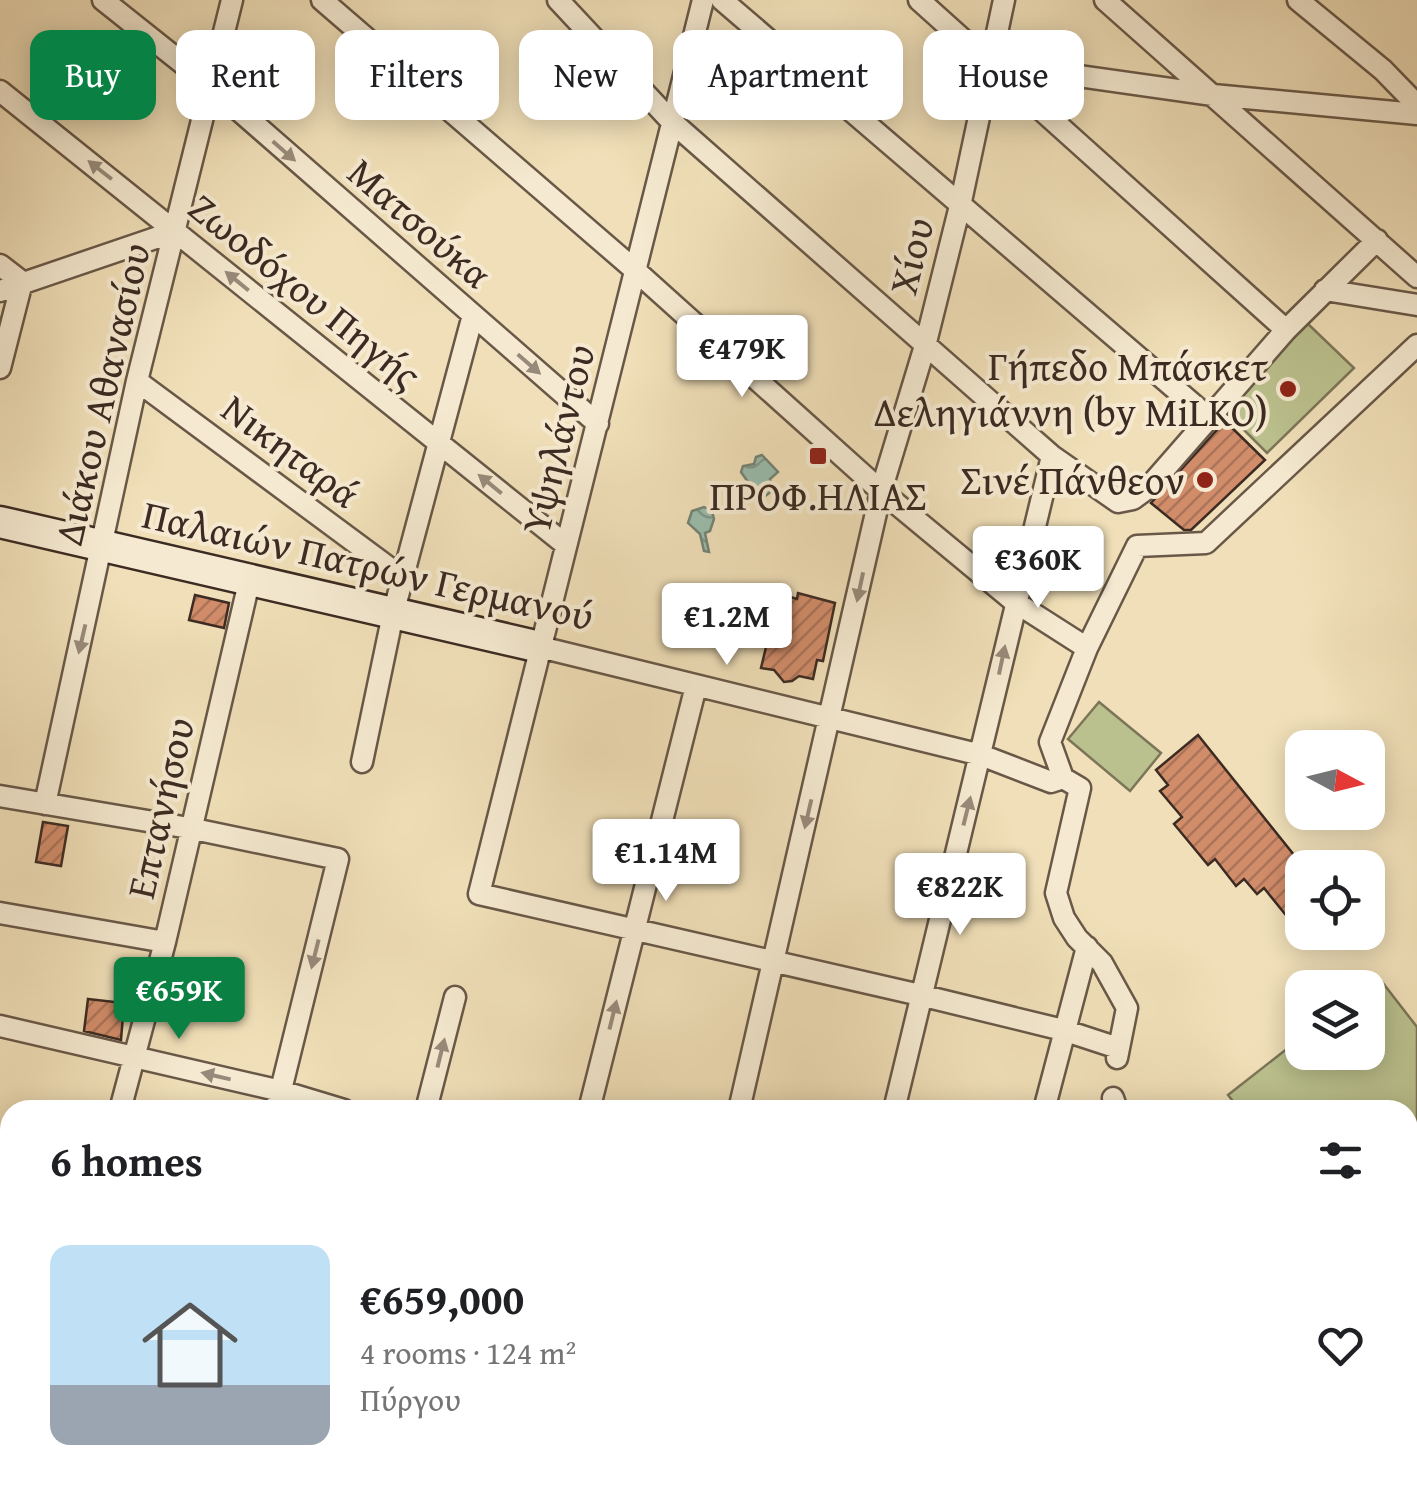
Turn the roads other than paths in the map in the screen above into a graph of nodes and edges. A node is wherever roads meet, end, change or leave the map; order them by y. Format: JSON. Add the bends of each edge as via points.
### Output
{"nodes":[{"id":1,"x":103,"y":0,"type":"edge"},
{"id":2,"x":232,"y":0,"type":"edge"},
{"id":3,"x":322,"y":0,"type":"edge"},
{"id":4,"x":558,"y":0,"type":"edge"},
{"id":5,"x":702,"y":0,"type":"edge"},
{"id":6,"x":722,"y":0,"type":"edge"},
{"id":7,"x":919,"y":0,"type":"edge"},
{"id":8,"x":1004,"y":0,"type":"edge"},
{"id":9,"x":1105,"y":0,"type":"edge"},
{"id":10,"x":1298,"y":0,"type":"edge"},
{"id":11,"x":225,"y":30,"type":"edge"},
{"id":12,"x":953,"y":30,"type":"edge"},
{"id":13,"x":998,"y":30,"type":"edge"},
{"id":14,"x":176,"y":58,"type":"edge"},
{"id":15,"x":1084,"y":77,"type":"edge"},
{"id":16,"x":0,"y":92,"type":"edge"},
{"id":17,"x":1213,"y":95,"type":"junction"},
{"id":18,"x":1417,"y":105,"type":"edge"},
{"id":19,"x":1417,"y":114,"type":"edge"},
{"id":20,"x":203,"y":120,"type":"edge"},
{"id":21,"x":250,"y":120,"type":"edge"},
{"id":22,"x":979,"y":120,"type":"edge"},
{"id":23,"x":1054,"y":120,"type":"edge"},
{"id":24,"x":671,"y":121,"type":"junction"},
{"id":25,"x":960,"y":206,"type":"junction"},
{"id":26,"x":176,"y":231,"type":"junction"},
{"id":27,"x":1377,"y":240,"type":"junction"},
{"id":28,"x":0,"y":265,"type":"edge"},
{"id":29,"x":636,"y":271,"type":"junction"},
{"id":30,"x":1417,"y":278,"type":"edge"},
{"id":31,"x":22,"y":282,"type":"junction"},
{"id":32,"x":0,"y":290,"type":"edge"},
{"id":33,"x":1325,"y":290,"type":"junction"},
{"id":34,"x":1417,"y":305,"type":"edge"},
{"id":35,"x":472,"y":315,"type":"junction"},
{"id":36,"x":1286,"y":330,"type":"junction"},
{"id":37,"x":1417,"y":345,"type":"edge"},
{"id":38,"x":924,"y":346,"type":"junction"},
{"id":39,"x":0,"y":368,"type":"edge"},
{"id":40,"x":137,"y":381,"type":"junction"},
{"id":41,"x":1208,"y":417,"type":"junction"},
{"id":42,"x":598,"y":424,"type":"junction"},
{"id":43,"x":437,"y":442,"type":"junction"},
{"id":44,"x":1052,"y":456,"type":"junction"},
{"id":45,"x":880,"y":491,"type":"junction"},
{"id":46,"x":0,"y":522,"type":"edge"},
{"id":47,"x":103,"y":544,"type":"junction"},
{"id":48,"x":566,"y":545,"type":"junction"},
{"id":49,"x":250,"y":578,"type":"junction"},
{"id":50,"x":402,"y":578,"type":"junction"},
{"id":51,"x":1014,"y":602,"type":"junction"},
{"id":52,"x":393,"y":614,"type":"junction"},
{"id":53,"x":540,"y":647,"type":"junction"},
{"id":54,"x":1088,"y":648,"type":"junction"},
{"id":55,"x":696,"y":686,"type":"junction"},
{"id":56,"x":831,"y":719,"type":"junction"},
{"id":57,"x":981,"y":755,"type":"junction"},
{"id":58,"x":362,"y":762,"type":"dead end"},
{"id":59,"x":1063,"y":778,"type":"junction"},
{"id":60,"x":0,"y":796,"type":"edge"},
{"id":61,"x":44,"y":804,"type":"junction"},
{"id":62,"x":190,"y":828,"type":"junction"},
{"id":63,"x":0,"y":913,"type":"edge"},
{"id":64,"x":634,"y":929,"type":"junction"},
{"id":65,"x":165,"y":942,"type":"junction"},
{"id":66,"x":1088,"y":947,"type":"junction"},
{"id":67,"x":773,"y":961,"type":"junction"},
{"id":68,"x":920,"y":995,"type":"junction"},
{"id":69,"x":455,"y":996,"type":"dead end"},
{"id":70,"x":0,"y":1026,"type":"edge"},
{"id":71,"x":1063,"y":1030,"type":"junction"},
{"id":72,"x":136,"y":1057,"type":"junction"},
{"id":73,"x":123,"y":1100,"type":"edge"},
{"id":74,"x":279,"y":1100,"type":"edge"},
{"id":75,"x":429,"y":1100,"type":"edge"},
{"id":76,"x":591,"y":1100,"type":"edge"},
{"id":77,"x":740,"y":1100,"type":"edge"},
{"id":78,"x":896,"y":1100,"type":"edge"},
{"id":79,"x":1046,"y":1100,"type":"edge"}],
"edges":[{"from":1,"to":14,"type":"street","name":"Ματσούκα"},
{"from":2,"to":11,"type":"street","name":"Διάκου Αθανασίου"},
{"from":3,"to":29,"type":"street"},
{"from":4,"to":24,"type":"street"},
{"from":5,"to":24,"type":"street","name":"Υψηλάντου"},
{"from":6,"to":25,"type":"street"},
{"from":7,"to":12,"type":"street"},
{"from":8,"to":13,"type":"street","name":"Χίου"},
{"from":9,"to":17,"type":"street"},
{"from":10,"to":18,"type":"street"},
{"from":15,"to":17,"type":"street"},
{"from":26,"to":16,"type":"street","name":"Ζωοδόχου Πηγής","one_way":true},
{"from":17,"to":19,"type":"street"},
{"from":17,"to":27,"type":"street"},
{"from":20,"to":26,"type":"street","name":"Διάκου Αθανασίου"},
{"from":21,"to":35,"type":"street","name":"Ματσούκα","one_way":true},
{"from":22,"to":25,"type":"street","name":"Χίου"},
{"from":23,"to":36,"type":"street"},
{"from":24,"to":29,"type":"street","name":"Υψηλάντου"},
{"from":24,"to":38,"type":"street"},
{"from":25,"to":38,"type":"street","name":"Χίου"},
{"from":25,"to":41,"type":"street"},
{"from":26,"to":31,"type":"street"},
{"from":26,"to":40,"type":"street","name":"Διάκου Αθανασίου"},
{"from":43,"to":26,"type":"street","name":"Ζωοδόχου Πηγής","one_way":true},
{"from":27,"to":30,"type":"street"},
{"from":27,"to":33,"type":"street"},
{"from":28,"to":31,"type":"street"},
{"from":29,"to":42,"type":"street","name":"Υψηλάντου"},
{"from":29,"to":45,"type":"street"},
{"from":31,"to":32,"type":"street"},
{"from":31,"to":39,"type":"street"},
{"from":33,"to":34,"type":"street"},
{"from":33,"to":36,"type":"street"},
{"from":35,"to":42,"type":"street","name":"Ματσούκα","one_way":true},
{"from":35,"to":43,"type":"street"},
{"from":36,"to":41,"type":"street"},
{"from":37,"to":54,"type":"street","via":[[1206,544],[1137,546]]},
{"from":38,"to":44,"type":"street"},
{"from":38,"to":45,"type":"street","name":"Χίου"},
{"from":40,"to":47,"type":"street","name":"Διάκου Αθανασίου"},
{"from":40,"to":50,"type":"street","name":"Νικηταρά"},
{"from":41,"to":44,"type":"street","via":[[1133,499],[1118,502]]},
{"from":42,"to":48,"type":"street","name":"Υψηλάντου"},
{"from":48,"to":43,"type":"street","name":"Ζωοδόχου Πηγής","one_way":true},
{"from":43,"to":50,"type":"street"},
{"from":44,"to":51,"type":"street"},
{"from":45,"to":51,"type":"street"},
{"from":45,"to":56,"type":"street","name":"Χίου","one_way":true},
{"from":46,"to":47,"type":"street","name":"Παλαιών Πατρών Γερμανού"},
{"from":47,"to":49,"type":"street","name":"Παλαιών Πατρών Γερμανού"},
{"from":47,"to":61,"type":"street","name":"Διάκου Αθανασίου","one_way":true},
{"from":48,"to":53,"type":"street","name":"Υψηλάντου"},
{"from":49,"to":52,"type":"street","name":"Παλαιών Πατρών Γερμανού"},
{"from":49,"to":62,"type":"street","name":"Επτανήσου"},
{"from":50,"to":52,"type":"street"},
{"from":51,"to":54,"type":"street"},
{"from":57,"to":51,"type":"street","one_way":true},
{"from":52,"to":53,"type":"street","name":"Παλαιών Πατρών Γερμανού"},
{"from":52,"to":58,"type":"street"},
{"from":53,"to":55,"type":"street","name":"Παλαιών Πατρών Γερμανού"},
{"from":53,"to":64,"type":"street","name":"Υψηλάντου","via":[[479,894]]},
{"from":54,"to":59,"type":"street","via":[[1050,742]]},
{"from":55,"to":56,"type":"street","name":"Παλαιών Πατρών Γερμανού"},
{"from":55,"to":64,"type":"street"},
{"from":56,"to":57,"type":"street","name":"Παλαιών Πατρών Γερμανού"},
{"from":56,"to":67,"type":"street","name":"Χίου","one_way":true},
{"from":57,"to":59,"type":"street","name":"Παλαιών Πατρών Γερμανού","via":[[1051,782]]},
{"from":68,"to":57,"type":"street","one_way":true},
{"from":59,"to":66,"type":"street","via":[[1080,788],[1056,892],[1064,918]]},
{"from":60,"to":61,"type":"street"},
{"from":61,"to":62,"type":"street"},
{"from":62,"to":65,"type":"street","name":"Επτανήσου"},
{"from":62,"to":74,"type":"street","one_way":true,"via":[[338,859]]},
{"from":63,"to":65,"type":"street"},
{"from":64,"to":67,"type":"street"},
{"from":76,"to":64,"type":"street","one_way":true},
{"from":65,"to":72,"type":"street","name":"Επτανήσου"},
{"from":66,"to":71,"type":"street"},
{"from":66,"to":71,"type":"street","via":[[1127,1008],[1118,1053]]},
{"from":67,"to":68,"type":"street"},
{"from":67,"to":77,"type":"street","name":"Χίου"},
{"from":68,"to":71,"type":"street"},
{"from":68,"to":78,"type":"street"},
{"from":75,"to":69,"type":"street","one_way":true},
{"from":70,"to":72,"type":"street"},
{"from":71,"to":79,"type":"street"},
{"from":72,"to":73,"type":"street","name":"Επτανήσου"},
{"from":74,"to":72,"type":"street","one_way":true}]}
